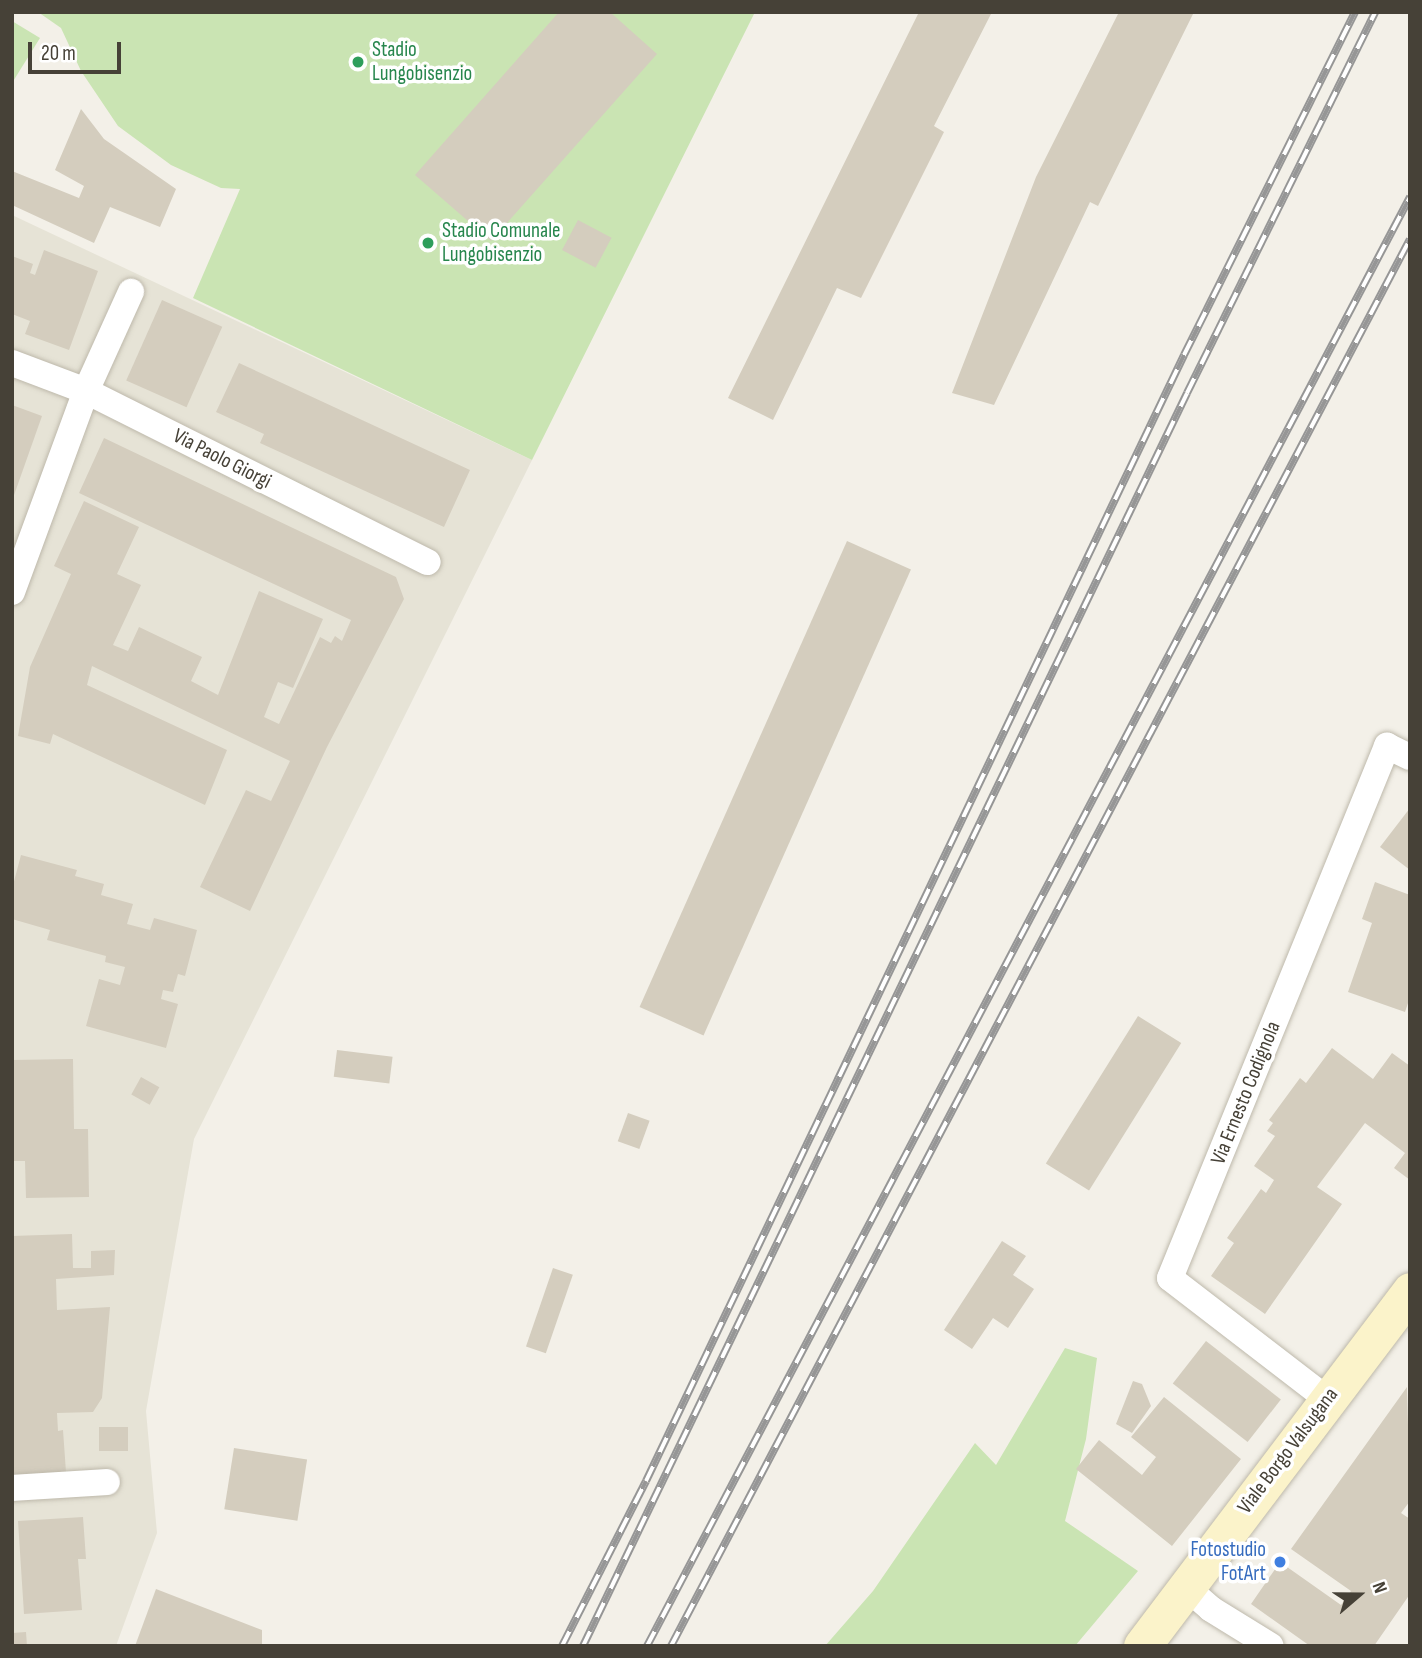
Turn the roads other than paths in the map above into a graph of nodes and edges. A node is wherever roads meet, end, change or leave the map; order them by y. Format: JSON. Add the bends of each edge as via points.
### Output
{"nodes":[{"id":1,"x":131,"y":292,"type":"dead end"},
{"id":2,"x":12,"y":363,"type":"edge"},
{"id":3,"x":86,"y":391,"type":"junction"},
{"id":4,"x":428,"y":562,"type":"dead end"},
{"id":5,"x":12,"y":592,"type":"edge"},
{"id":6,"x":1410,"y":757,"type":"edge"},
{"id":7,"x":1410,"y":1291,"type":"edge"},
{"id":8,"x":1327,"y":1399,"type":"junction"},
{"id":9,"x":107,"y":1482,"type":"dead end"},
{"id":10,"x":12,"y":1488,"type":"edge"},
{"id":11,"x":1187,"y":1588,"type":"junction"},
{"id":12,"x":1142,"y":1646,"type":"edge"},
{"id":13,"x":1270,"y":1646,"type":"edge"}],
"edges":[{"from":1,"to":3,"type":"street"},
{"from":2,"to":3,"type":"street","name":"Via Paolo Giorgi"},
{"from":3,"to":4,"type":"street","name":"Via Paolo Giorgi"},
{"from":3,"to":5,"type":"street"},
{"from":6,"to":8,"type":"street","name":"Via Ernesto Codignola","via":[[1387,746],[1170,1278]]},
{"from":7,"to":8,"type":"main road","name":"Viale Borgo Valsugana"},
{"from":8,"to":11,"type":"main road","name":"Viale Borgo Valsugana"},
{"from":9,"to":10,"type":"street"},
{"from":11,"to":12,"type":"main road","name":"Viale Borgo Valsugana"},
{"from":11,"to":13,"type":"street"}]}
